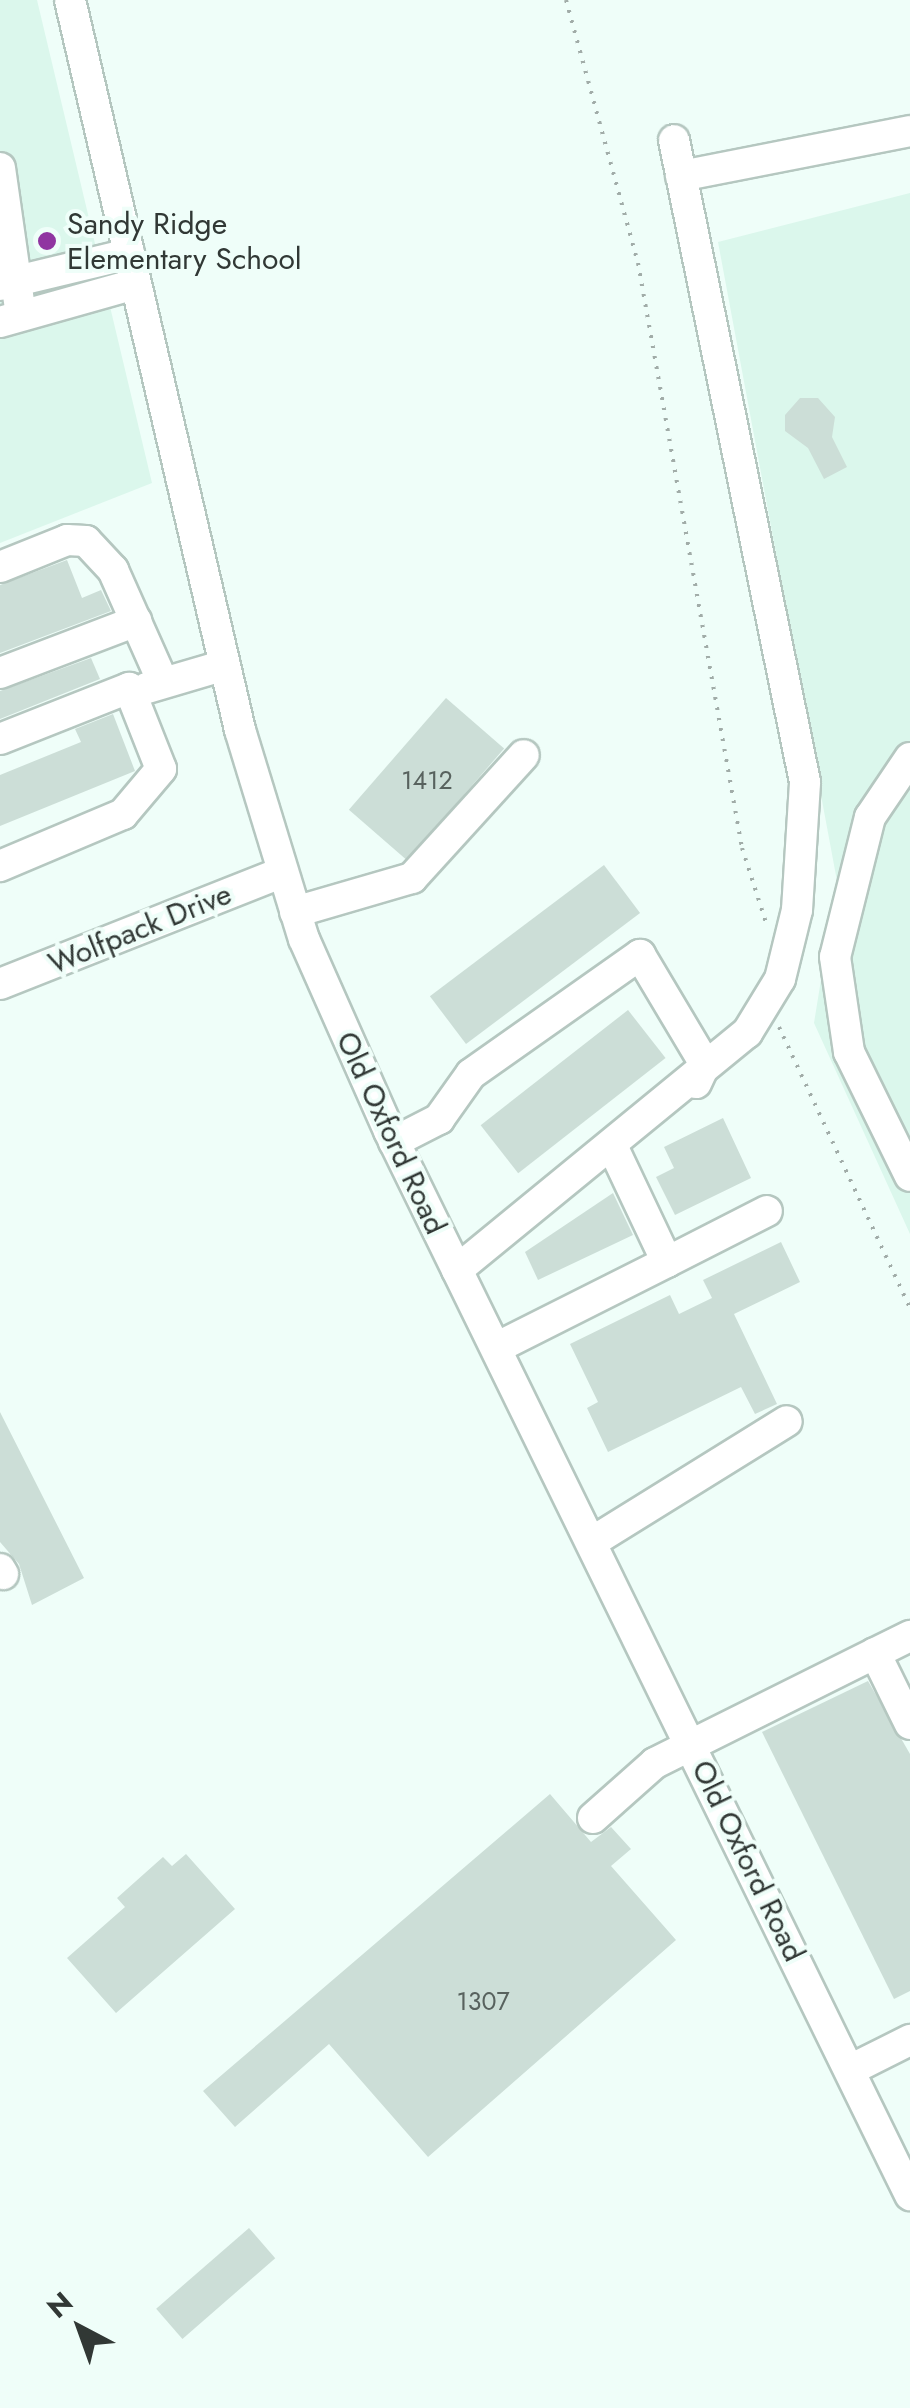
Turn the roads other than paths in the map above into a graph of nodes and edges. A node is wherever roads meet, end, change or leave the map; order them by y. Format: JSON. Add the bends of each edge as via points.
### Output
{"nodes":[{"id":1,"x":70,"y":0,"type":"edge"},
{"id":2,"x":674,"y":140,"type":"dead end"},
{"id":3,"x":906,"y":140,"type":"edge"},
{"id":4,"x":0,"y":168,"type":"edge"},
{"id":5,"x":681,"y":176,"type":"junction"},
{"id":6,"x":129,"y":254,"type":"junction"},
{"id":7,"x":8,"y":282,"type":"edge"},
{"id":8,"x":135,"y":284,"type":"junction"},
{"id":9,"x":11,"y":319,"type":"edge"},
{"id":10,"x":0,"y":567,"type":"edge"},
{"id":11,"x":136,"y":621,"type":"junction"},
{"id":12,"x":225,"y":664,"type":"junction"},
{"id":13,"x":0,"y":673,"type":"edge"},
{"id":14,"x":149,"y":687,"type":"junction"},
{"id":15,"x":0,"y":739,"type":"edge"},
{"id":16,"x":524,"y":755,"type":"dead end"},
{"id":17,"x":910,"y":758,"type":"edge"},
{"id":18,"x":0,"y":866,"type":"edge"},
{"id":19,"x":280,"y":873,"type":"junction"},
{"id":20,"x":294,"y":912,"type":"junction"},
{"id":21,"x":0,"y":984,"type":"edge"},
{"id":22,"x":696,"y":1083,"type":"junction"},
{"id":23,"x":394,"y":1142,"type":"junction"},
{"id":24,"x":612,"y":1148,"type":"junction"},
{"id":25,"x":910,"y":1176,"type":"edge"},
{"id":26,"x":767,"y":1210,"type":"dead end"},
{"id":27,"x":667,"y":1262,"type":"junction"},
{"id":28,"x":456,"y":1270,"type":"junction"},
{"id":29,"x":496,"y":1348,"type":"junction"},
{"id":30,"x":786,"y":1421,"type":"dead end"},
{"id":31,"x":592,"y":1542,"type":"junction"},
{"id":32,"x":910,"y":1636,"type":"edge"},
{"id":33,"x":875,"y":1653,"type":"junction"},
{"id":34,"x":910,"y":1724,"type":"edge"},
{"id":35,"x":690,"y":1743,"type":"junction"},
{"id":36,"x":593,"y":1818,"type":"dead end"},
{"id":37,"x":910,"y":2040,"type":"edge"},
{"id":38,"x":852,"y":2069,"type":"junction"},
{"id":39,"x":910,"y":2195,"type":"edge"}],
"edges":[{"from":1,"to":6,"type":"street","name":"Old Oxford Road"},
{"from":2,"to":5,"type":"street"},
{"from":3,"to":5,"type":"street"},
{"from":4,"to":7,"type":"street"},
{"from":5,"to":22,"type":"street","via":[[805,782],[805,837],[786,960],[768,1001]]},
{"from":6,"to":7,"type":"street"},
{"from":6,"to":8,"type":"street","name":"Old Oxford Road"},
{"from":7,"to":9,"type":"street"},
{"from":8,"to":9,"type":"street"},
{"from":8,"to":12,"type":"street","name":"Old Oxford Road"},
{"from":10,"to":11,"type":"street","via":[[67,540],[86,541],[113,570]]},
{"from":11,"to":13,"type":"street"},
{"from":11,"to":14,"type":"street"},
{"from":12,"to":14,"type":"street"},
{"from":12,"to":19,"type":"street","name":"Old Oxford Road"},
{"from":14,"to":15,"type":"street","via":[[118,688]]},
{"from":14,"to":18,"type":"street","via":[[158,778],[122,814]]},
{"from":16,"to":20,"type":"street","via":[[412,878]]},
{"from":17,"to":25,"type":"street","via":[[870,817],[834,956],[849,1052]]},
{"from":19,"to":20,"type":"street","name":"Old Oxford Road"},
{"from":19,"to":21,"type":"street","name":"Wolfpack Drive"},
{"from":20,"to":23,"type":"street","name":"Old Oxford Road"},
{"from":22,"to":23,"type":"street","via":[[705,1064],[640,955],[471,1074],[438,1118]]},
{"from":22,"to":24,"type":"street"},
{"from":23,"to":28,"type":"street","name":"Old Oxford Road"},
{"from":24,"to":27,"type":"street"},
{"from":24,"to":28,"type":"street"},
{"from":26,"to":27,"type":"street"},
{"from":27,"to":29,"type":"street"},
{"from":28,"to":29,"type":"street","name":"Old Oxford Road"},
{"from":29,"to":31,"type":"street","name":"Old Oxford Road"},
{"from":30,"to":31,"type":"street"},
{"from":31,"to":35,"type":"street","name":"Old Oxford Road"},
{"from":32,"to":33,"type":"street"},
{"from":33,"to":34,"type":"street"},
{"from":33,"to":35,"type":"street"},
{"from":35,"to":36,"type":"street"},
{"from":35,"to":38,"type":"street","name":"Old Oxford Road"},
{"from":37,"to":38,"type":"street"},
{"from":38,"to":39,"type":"street","name":"Old Oxford Road"}]}
